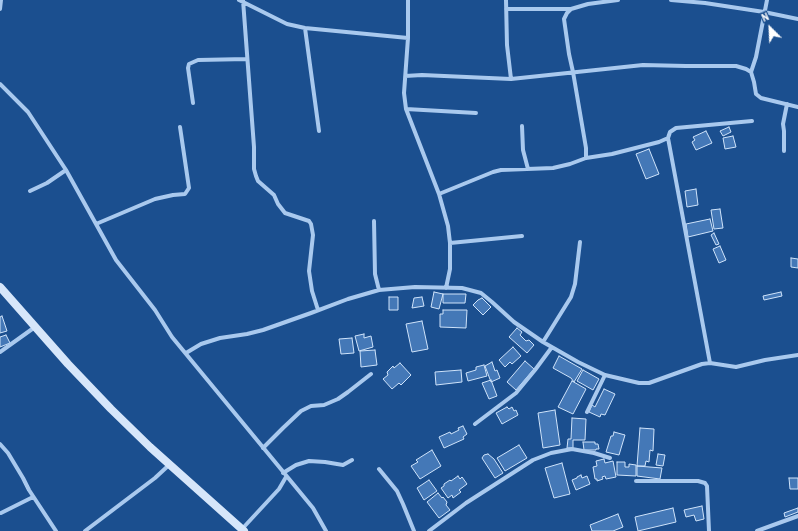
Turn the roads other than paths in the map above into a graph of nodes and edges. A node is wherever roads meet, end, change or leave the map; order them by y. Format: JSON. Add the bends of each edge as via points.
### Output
{"nodes":[{"id":1,"x":1,"y":0,"type":"edge"},
{"id":2,"x":408,"y":0,"type":"edge"},
{"id":3,"x":506,"y":0,"type":"edge"},
{"id":4,"x":618,"y":0,"type":"edge"},
{"id":5,"x":671,"y":0,"type":"edge"},
{"id":6,"x":767,"y":0,"type":"edge"},
{"id":7,"x":242,"y":1,"type":"edge"},
{"id":8,"x":0,"y":9,"type":"edge"},
{"id":9,"x":506,"y":9,"type":"junction"},
{"id":10,"x":571,"y":9,"type":"junction"},
{"id":11,"x":764,"y":12,"type":"junction"},
{"id":12,"x":798,"y":19,"type":"edge"},
{"id":13,"x":305,"y":28,"type":"junction"},
{"id":14,"x":408,"y":38,"type":"junction"},
{"id":15,"x":247,"y":59,"type":"junction"},
{"id":16,"x":573,"y":72,"type":"junction"},
{"id":17,"x":751,"y":72,"type":"junction"},
{"id":18,"x":405,"y":76,"type":"junction"},
{"id":19,"x":511,"y":79,"type":"junction"},
{"id":20,"x":0,"y":84,"type":"edge"},
{"id":21,"x":193,"y":103,"type":"dead end"},
{"id":22,"x":787,"y":104,"type":"junction"},
{"id":23,"x":798,"y":107,"type":"edge"},
{"id":24,"x":406,"y":109,"type":"junction"},
{"id":25,"x":476,"y":113,"type":"dead end"},
{"id":26,"x":752,"y":121,"type":"dead end"},
{"id":27,"x":522,"y":126,"type":"dead end"},
{"id":28,"x":180,"y":127,"type":"dead end"},
{"id":29,"x":319,"y":131,"type":"dead end"},
{"id":30,"x":668,"y":138,"type":"junction"},
{"id":31,"x":784,"y":151,"type":"dead end"},
{"id":32,"x":586,"y":158,"type":"junction"},
{"id":33,"x":528,"y":169,"type":"junction"},
{"id":34,"x":66,"y":170,"type":"junction"},
{"id":35,"x":30,"y":191,"type":"dead end"},
{"id":36,"x":440,"y":194,"type":"junction"},
{"id":37,"x":374,"y":221,"type":"dead end"},
{"id":38,"x":96,"y":224,"type":"junction"},
{"id":39,"x":522,"y":236,"type":"dead end"},
{"id":40,"x":580,"y":242,"type":"dead end"},
{"id":41,"x":450,"y":243,"type":"junction"},
{"id":42,"x":0,"y":287,"type":"edge"},
{"id":43,"x":446,"y":288,"type":"junction"},
{"id":44,"x":379,"y":290,"type":"junction"},
{"id":45,"x":318,"y":310,"type":"junction"},
{"id":46,"x":34,"y":326,"type":"junction"},
{"id":47,"x":543,"y":342,"type":"junction"},
{"id":48,"x":552,"y":347,"type":"junction"},
{"id":49,"x":0,"y":352,"type":"edge"},
{"id":50,"x":186,"y":353,"type":"junction"},
{"id":51,"x":798,"y":355,"type":"edge"},
{"id":52,"x":710,"y":363,"type":"junction"},
{"id":53,"x":371,"y":374,"type":"dead end"},
{"id":54,"x":605,"y":375,"type":"junction"},
{"id":55,"x":587,"y":412,"type":"dead end"},
{"id":56,"x":475,"y":424,"type":"dead end"},
{"id":57,"x":0,"y":444,"type":"edge"},
{"id":58,"x":263,"y":448,"type":"junction"},
{"id":59,"x":610,"y":458,"type":"dead end"},
{"id":60,"x":352,"y":460,"type":"dead end"},
{"id":61,"x":170,"y":464,"type":"junction"},
{"id":62,"x":379,"y":469,"type":"dead end"},
{"id":63,"x":285,"y":475,"type":"junction"},
{"id":64,"x":636,"y":481,"type":"dead end"},
{"id":65,"x":33,"y":497,"type":"junction"},
{"id":66,"x":1,"y":513,"type":"dead end"},
{"id":67,"x":798,"y":516,"type":"edge"},
{"id":68,"x":243,"y":530,"type":"edge"},
{"id":69,"x":56,"y":531,"type":"edge"},
{"id":70,"x":85,"y":531,"type":"edge"},
{"id":71,"x":326,"y":531,"type":"edge"},
{"id":72,"x":414,"y":531,"type":"edge"},
{"id":73,"x":429,"y":531,"type":"edge"},
{"id":74,"x":709,"y":531,"type":"edge"},
{"id":75,"x":756,"y":531,"type":"edge"}],
"edges":[{"from":1,"to":8,"type":"street"},
{"from":2,"to":14,"type":"street"},
{"from":3,"to":9,"type":"street"},
{"from":4,"to":10,"type":"street"},
{"from":5,"to":11,"type":"street"},
{"from":6,"to":11,"type":"street"},
{"from":7,"to":13,"type":"street","via":[[287,24]]},
{"from":7,"to":15,"type":"street"},
{"from":9,"to":10,"type":"street"},
{"from":9,"to":19,"type":"street"},
{"from":10,"to":16,"type":"street","via":[[564,19]]},
{"from":11,"to":12,"type":"street"},
{"from":11,"to":17,"type":"street"},
{"from":13,"to":14,"type":"street"},
{"from":13,"to":29,"type":"street"},
{"from":14,"to":18,"type":"street"},
{"from":15,"to":21,"type":"street","via":[[198,60],[189,64]]},
{"from":15,"to":45,"type":"street","via":[[254,169],[258,181],[274,195],[284,213],[309,221],[311,224],[313,235],[309,271]]},
{"from":16,"to":17,"type":"street","via":[[643,65],[736,66]]},
{"from":16,"to":19,"type":"street"},
{"from":16,"to":32,"type":"street"},
{"from":17,"to":22,"type":"street","via":[[756,94],[761,98]]},
{"from":18,"to":19,"type":"street"},
{"from":18,"to":24,"type":"street"},
{"from":20,"to":34,"type":"street","via":[[28,112]]},
{"from":22,"to":23,"type":"street"},
{"from":22,"to":31,"type":"street","via":[[783,124]]},
{"from":24,"to":25,"type":"street"},
{"from":24,"to":36,"type":"street"},
{"from":26,"to":30,"type":"street","via":[[676,128],[670,132]]},
{"from":27,"to":33,"type":"street","via":[[523,150]]},
{"from":28,"to":38,"type":"street","via":[[189,188],[185,194],[155,199]]},
{"from":30,"to":32,"type":"street","via":[[612,154]]},
{"from":30,"to":52,"type":"street"},
{"from":32,"to":33,"type":"street","via":[[553,168]]},
{"from":33,"to":36,"type":"street","via":[[493,172]]},
{"from":34,"to":35,"type":"street"},
{"from":34,"to":38,"type":"street"},
{"from":36,"to":41,"type":"street"},
{"from":37,"to":44,"type":"street","via":[[375,274]]},
{"from":38,"to":50,"type":"street","via":[[116,260]]},
{"from":39,"to":41,"type":"street"},
{"from":40,"to":47,"type":"street","via":[[572,297]]},
{"from":41,"to":43,"type":"street","via":[[450,269]]},
{"from":42,"to":46,"type":"main road"},
{"from":43,"to":44,"type":"street"},
{"from":43,"to":47,"type":"street","via":[[462,288],[481,293],[514,322]]},
{"from":44,"to":45,"type":"street"},
{"from":45,"to":50,"type":"street","via":[[263,330],[201,344]]},
{"from":46,"to":49,"type":"street"},
{"from":46,"to":61,"type":"main road","via":[[111,409]]},
{"from":47,"to":48,"type":"street"},
{"from":48,"to":54,"type":"street"},
{"from":48,"to":56,"type":"street","via":[[516,394]]},
{"from":50,"to":58,"type":"street"},
{"from":51,"to":52,"type":"street","via":[[736,367]]},
{"from":52,"to":54,"type":"street","via":[[649,383]]},
{"from":53,"to":58,"type":"street","via":[[338,399],[301,411]]},
{"from":54,"to":55,"type":"street"},
{"from":57,"to":65,"type":"street","via":[[8,453]]},
{"from":58,"to":63,"type":"street"},
{"from":59,"to":73,"type":"street","via":[[572,449],[533,460],[466,503]]},
{"from":60,"to":63,"type":"street","via":[[343,465],[309,461],[296,465]]},
{"from":61,"to":68,"type":"main road"},
{"from":61,"to":70,"type":"street","via":[[156,478]]},
{"from":62,"to":72,"type":"street","via":[[397,491]]},
{"from":63,"to":68,"type":"street","via":[[278,489]]},
{"from":63,"to":71,"type":"street","via":[[313,508]]},
{"from":64,"to":74,"type":"street","via":[[705,482]]},
{"from":65,"to":66,"type":"street"},
{"from":65,"to":69,"type":"street"},
{"from":67,"to":75,"type":"street"}]}
